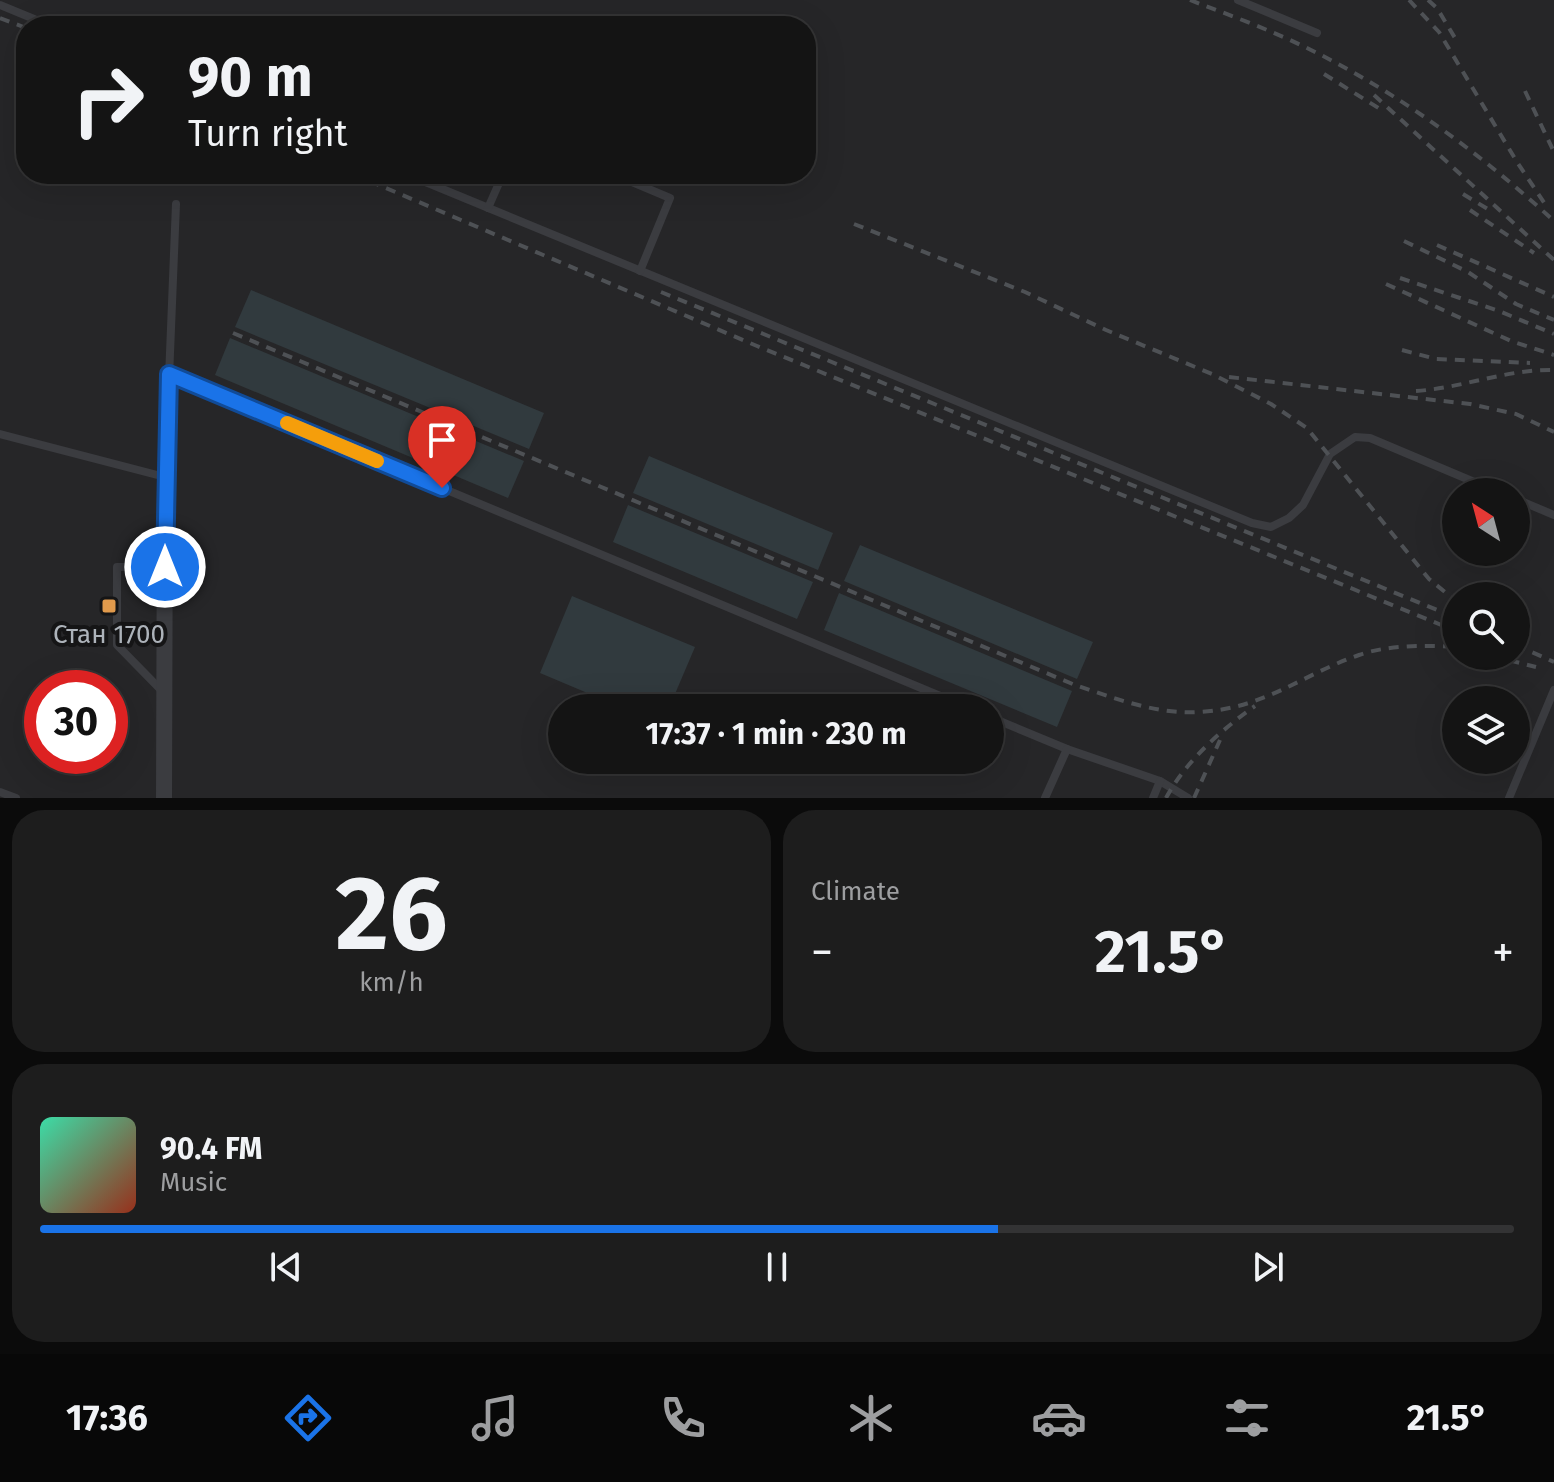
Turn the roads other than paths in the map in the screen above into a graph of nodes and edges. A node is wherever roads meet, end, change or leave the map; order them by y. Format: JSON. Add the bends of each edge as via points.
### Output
{"nodes":[{"id":1,"x":1238,"y":0,"type":"edge"},
{"id":2,"x":0,"y":5,"type":"edge"},
{"id":3,"x":27,"y":16,"type":"edge"},
{"id":4,"x":1317,"y":33,"type":"dead end"},
{"id":5,"x":430,"y":184,"type":"edge"},
{"id":6,"x":499,"y":184,"type":"edge"},
{"id":7,"x":637,"y":184,"type":"edge"},
{"id":8,"x":176,"y":204,"type":"dead end"},
{"id":9,"x":488,"y":208,"type":"junction"},
{"id":10,"x":640,"y":271,"type":"junction"},
{"id":11,"x":169,"y":374,"type":"junction"},
{"id":12,"x":0,"y":434,"type":"edge"},
{"id":13,"x":165,"y":477,"type":"junction"},
{"id":14,"x":1465,"y":478,"type":"edge"},
{"id":15,"x":1530,"y":505,"type":"edge"},
{"id":16,"x":1554,"y":515,"type":"edge"},
{"id":17,"x":165,"y":567,"type":"junction"},
{"id":18,"x":1554,"y":690,"type":"edge"},
{"id":19,"x":165,"y":693,"type":"junction"},
{"id":20,"x":935,"y":694,"type":"edge"},
{"id":21,"x":1004,"y":723,"type":"edge"},
{"id":22,"x":1067,"y":749,"type":"junction"},
{"id":23,"x":1160,"y":781,"type":"junction"},
{"id":24,"x":0,"y":792,"type":"edge"},
{"id":25,"x":16,"y":798,"type":"edge"},
{"id":26,"x":164,"y":798,"type":"edge"},
{"id":27,"x":1045,"y":798,"type":"edge"},
{"id":28,"x":1153,"y":798,"type":"edge"},
{"id":29,"x":1188,"y":798,"type":"edge"},
{"id":30,"x":1509,"y":798,"type":"edge"}],
"edges":[{"from":1,"to":4,"type":"lane"},
{"from":2,"to":3,"type":"lane"},
{"from":5,"to":9,"type":"lane"},
{"from":6,"to":9,"type":"lane"},
{"from":7,"to":10,"type":"lane","via":[[670,198]]},
{"from":8,"to":11,"type":"lane"},
{"from":9,"to":10,"type":"lane"},
{"from":10,"to":14,"type":"lane","via":[[1252,523],[1271,527],[1289,518],[1303,505],[1330,454],[1355,437],[1370,438]]},
{"from":11,"to":13,"type":"lane"},
{"from":11,"to":20,"type":"lane"},
{"from":12,"to":13,"type":"lane"},
{"from":13,"to":17,"type":"street"},
{"from":15,"to":16,"type":"lane"},
{"from":17,"to":19,"type":"street"},
{"from":17,"to":19,"type":"lane","via":[[117,567],[117,645]]},
{"from":18,"to":30,"type":"lane"},
{"from":19,"to":26,"type":"street"},
{"from":21,"to":22,"type":"lane"},
{"from":22,"to":23,"type":"lane"},
{"from":22,"to":27,"type":"lane"},
{"from":23,"to":28,"type":"lane"},
{"from":23,"to":29,"type":"lane"},
{"from":24,"to":25,"type":"lane"}]}
